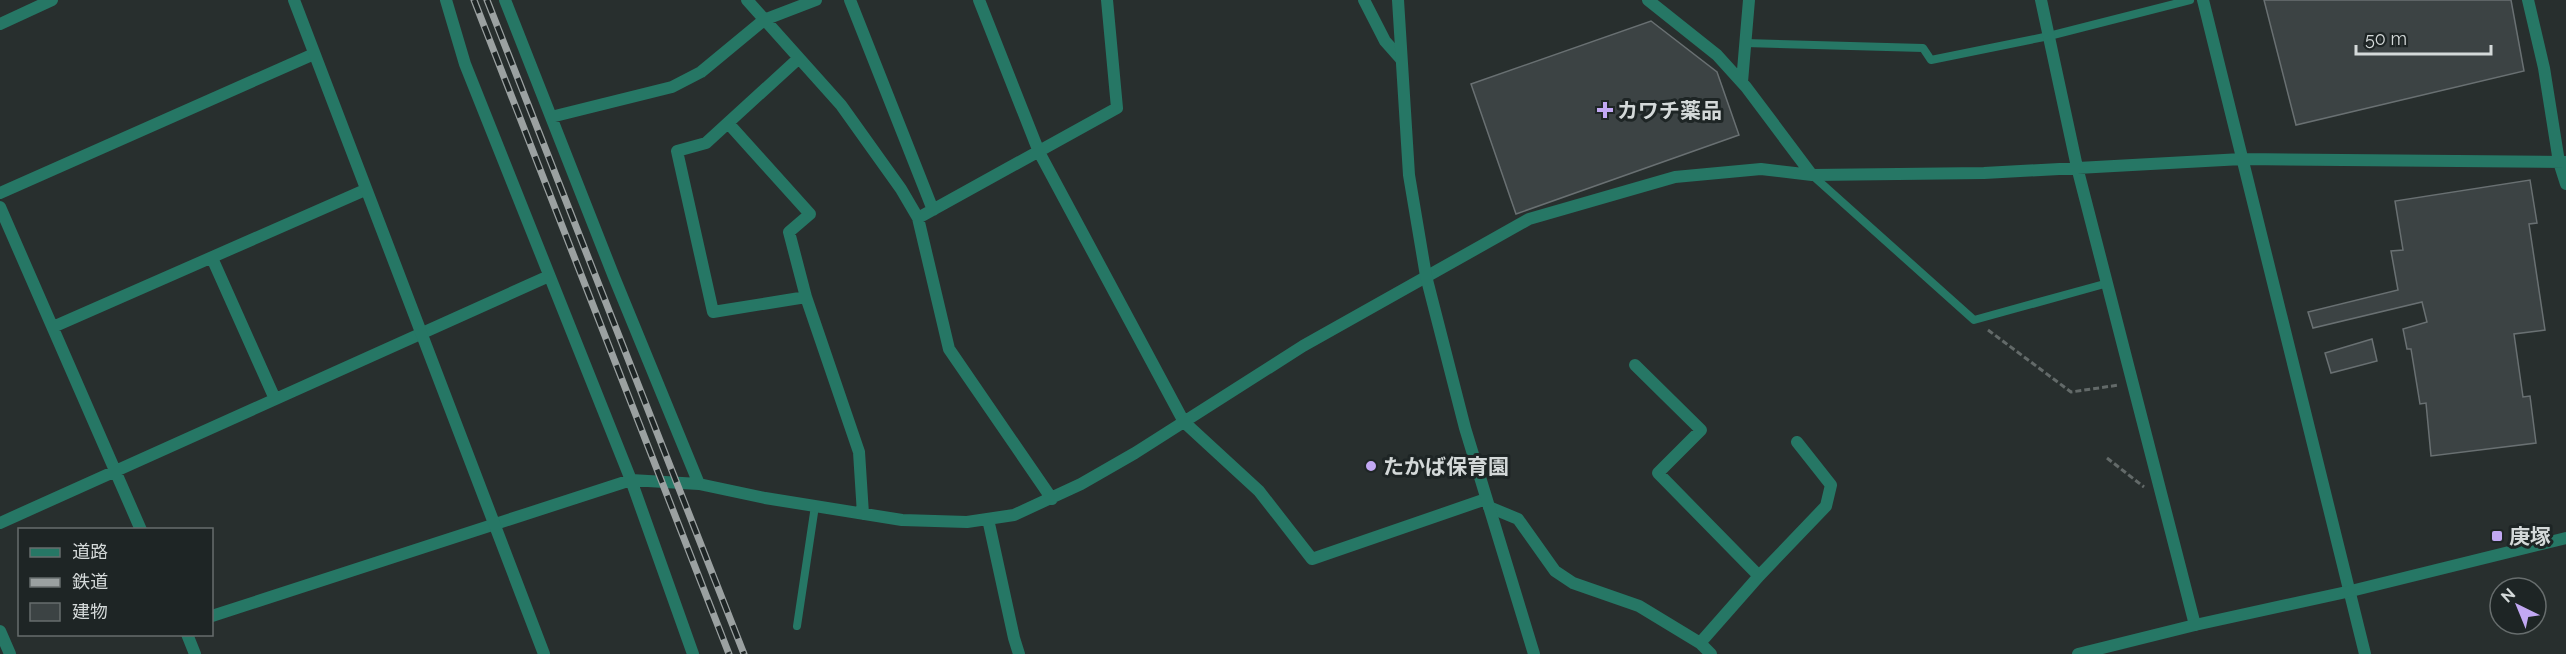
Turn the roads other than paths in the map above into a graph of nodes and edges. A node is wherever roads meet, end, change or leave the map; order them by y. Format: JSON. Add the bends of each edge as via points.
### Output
{"nodes":[{"id":1,"x":52,"y":0,"type":"edge"},
{"id":2,"x":294,"y":0,"type":"edge"},
{"id":3,"x":446,"y":0,"type":"edge"},
{"id":4,"x":505,"y":0,"type":"edge"},
{"id":5,"x":747,"y":0,"type":"edge"},
{"id":6,"x":816,"y":0,"type":"edge"},
{"id":7,"x":850,"y":0,"type":"edge"},
{"id":8,"x":979,"y":0,"type":"edge"},
{"id":9,"x":1107,"y":0,"type":"edge"},
{"id":10,"x":1364,"y":0,"type":"edge"},
{"id":11,"x":1398,"y":0,"type":"edge"},
{"id":12,"x":1648,"y":0,"type":"edge"},
{"id":13,"x":1749,"y":0,"type":"edge"},
{"id":14,"x":2041,"y":0,"type":"edge"},
{"id":15,"x":2190,"y":0,"type":"edge"},
{"id":16,"x":2203,"y":0,"type":"edge"},
{"id":17,"x":2528,"y":0,"type":"edge"},
{"id":18,"x":764,"y":20,"type":"junction"},
{"id":19,"x":0,"y":24,"type":"edge"},
{"id":20,"x":2049,"y":36,"type":"junction"},
{"id":21,"x":1745,"y":43,"type":"junction"},
{"id":22,"x":314,"y":54,"type":"junction"},
{"id":23,"x":799,"y":58,"type":"junction"},
{"id":24,"x":1401,"y":59,"type":"junction"},
{"id":25,"x":1742,"y":82,"type":"junction"},
{"id":26,"x":551,"y":117,"type":"junction"},
{"id":27,"x":728,"y":123,"type":"junction"},
{"id":28,"x":1039,"y":152,"type":"junction"},
{"id":29,"x":2242,"y":159,"type":"junction"},
{"id":30,"x":2563,"y":162,"type":"edge"},
{"id":31,"x":2077,"y":167,"type":"junction"},
{"id":32,"x":1812,"y":175,"type":"junction"},
{"id":33,"x":2566,"y":184,"type":"edge"},
{"id":34,"x":365,"y":190,"type":"junction"},
{"id":35,"x":0,"y":193,"type":"edge"},
{"id":36,"x":0,"y":207,"type":"edge"},
{"id":37,"x":933,"y":210,"type":"junction"},
{"id":38,"x":918,"y":218,"type":"junction"},
{"id":39,"x":212,"y":258,"type":"junction"},
{"id":40,"x":549,"y":276,"type":"junction"},
{"id":41,"x":1426,"y":276,"type":"junction"},
{"id":42,"x":2108,"y":283,"type":"junction"},
{"id":43,"x":807,"y":297,"type":"junction"},
{"id":44,"x":53,"y":327,"type":"junction"},
{"id":45,"x":422,"y":333,"type":"junction"},
{"id":46,"x":1635,"y":365,"type":"dead end"},
{"id":47,"x":275,"y":399,"type":"junction"},
{"id":48,"x":1184,"y":423,"type":"junction"},
{"id":49,"x":1797,"y":442,"type":"dead end"},
{"id":50,"x":115,"y":471,"type":"junction"},
{"id":51,"x":630,"y":480,"type":"junction"},
{"id":52,"x":699,"y":484,"type":"junction"},
{"id":53,"x":1052,"y":499,"type":"junction"},
{"id":54,"x":1487,"y":503,"type":"junction"},
{"id":55,"x":815,"y":507,"type":"junction"},
{"id":56,"x":863,"y":514,"type":"junction"},
{"id":57,"x":988,"y":519,"type":"junction"},
{"id":58,"x":0,"y":523,"type":"edge"},
{"id":59,"x":496,"y":525,"type":"junction"},
{"id":60,"x":140,"y":528,"type":"edge"},
{"id":61,"x":2566,"y":538,"type":"edge"},
{"id":62,"x":1760,"y":576,"type":"junction"},
{"id":63,"x":2351,"y":591,"type":"junction"},
{"id":64,"x":213,"y":616,"type":"edge"},
{"id":65,"x":2195,"y":625,"type":"junction"},
{"id":66,"x":796,"y":626,"type":"dead end"},
{"id":67,"x":0,"y":631,"type":"edge"},
{"id":68,"x":188,"y":636,"type":"edge"},
{"id":69,"x":1700,"y":643,"type":"junction"},
{"id":70,"x":10,"y":654,"type":"edge"},
{"id":71,"x":195,"y":654,"type":"edge"},
{"id":72,"x":544,"y":654,"type":"edge"},
{"id":73,"x":693,"y":654,"type":"edge"},
{"id":74,"x":1019,"y":654,"type":"edge"},
{"id":75,"x":1534,"y":654,"type":"edge"},
{"id":76,"x":1711,"y":654,"type":"edge"},
{"id":77,"x":2078,"y":654,"type":"edge"},
{"id":78,"x":2365,"y":654,"type":"edge"}],
"edges":[{"from":1,"to":19,"type":"street"},
{"from":2,"to":22,"type":"street"},
{"from":3,"to":40,"type":"street","via":[[465,64]]},
{"from":4,"to":26,"type":"street"},
{"from":5,"to":18,"type":"street"},
{"from":6,"to":18,"type":"street"},
{"from":7,"to":37,"type":"street"},
{"from":8,"to":28,"type":"street"},
{"from":9,"to":28,"type":"street","via":[[1117,108]]},
{"from":10,"to":24,"type":"street","via":[[1385,41]]},
{"from":11,"to":24,"type":"street"},
{"from":12,"to":25,"type":"street","via":[[1717,55]]},
{"from":13,"to":21,"type":"street"},
{"from":14,"to":20,"type":"street"},
{"from":15,"to":20,"type":"lane"},
{"from":16,"to":29,"type":"street"},
{"from":17,"to":30,"type":"street"},
{"from":18,"to":23,"type":"street"},
{"from":18,"to":26,"type":"street","via":[[701,72],[672,87]]},
{"from":20,"to":21,"type":"lane","via":[[1931,60],[1923,48]]},
{"from":20,"to":31,"type":"street"},
{"from":21,"to":25,"type":"street"},
{"from":22,"to":34,"type":"street"},
{"from":22,"to":35,"type":"street"},
{"from":23,"to":27,"type":"street"},
{"from":23,"to":38,"type":"street","via":[[841,105]]},
{"from":24,"to":41,"type":"street","via":[[1409,176]]},
{"from":25,"to":32,"type":"street"},
{"from":26,"to":52,"type":"street"},
{"from":27,"to":43,"type":"street","via":[[810,214],[789,232]]},
{"from":27,"to":43,"type":"street","via":[[706,143],[677,151],[713,312]]},
{"from":28,"to":37,"type":"street"},
{"from":28,"to":48,"type":"street"},
{"from":29,"to":30,"type":"street"},
{"from":29,"to":31,"type":"street"},
{"from":29,"to":63,"type":"street"},
{"from":30,"to":33,"type":"street"},
{"from":31,"to":32,"type":"street","via":[[1984,173]]},
{"from":31,"to":42,"type":"street"},
{"from":32,"to":41,"type":"street","via":[[1761,169],[1675,177],[1529,219]]},
{"from":32,"to":42,"type":"lane","via":[[1974,320]]},
{"from":34,"to":39,"type":"street"},
{"from":34,"to":45,"type":"street"},
{"from":36,"to":44,"type":"street"},
{"from":37,"to":38,"type":"street"},
{"from":38,"to":53,"type":"street","via":[[950,349]]},
{"from":39,"to":44,"type":"street"},
{"from":39,"to":47,"type":"street"},
{"from":40,"to":45,"type":"street"},
{"from":40,"to":51,"type":"street"},
{"from":41,"to":48,"type":"street","via":[[1303,346]]},
{"from":41,"to":54,"type":"street"},
{"from":42,"to":65,"type":"street"},
{"from":43,"to":56,"type":"street","via":[[859,452]]},
{"from":44,"to":50,"type":"street"},
{"from":45,"to":47,"type":"street"},
{"from":45,"to":59,"type":"street"},
{"from":46,"to":62,"type":"street","via":[[1701,430],[1658,473]]},
{"from":47,"to":50,"type":"street"},
{"from":48,"to":53,"type":"street"},
{"from":48,"to":54,"type":"street","via":[[1259,491],[1312,559]]},
{"from":49,"to":62,"type":"street","via":[[1831,485],[1826,506]]},
{"from":50,"to":58,"type":"street"},
{"from":50,"to":60,"type":"street"},
{"from":51,"to":52,"type":"street"},
{"from":51,"to":59,"type":"street"},
{"from":51,"to":73,"type":"street"},
{"from":52,"to":55,"type":"street"},
{"from":53,"to":57,"type":"street","via":[[1014,515]]},
{"from":54,"to":69,"type":"street","via":[[1518,519],[1555,571],[1573,584],[1639,606]]},
{"from":54,"to":75,"type":"street"},
{"from":55,"to":56,"type":"street"},
{"from":55,"to":66,"type":"lane"},
{"from":56,"to":57,"type":"street","via":[[902,520]]},
{"from":57,"to":74,"type":"street"},
{"from":59,"to":64,"type":"street"},
{"from":59,"to":72,"type":"street"},
{"from":61,"to":63,"type":"street"},
{"from":62,"to":69,"type":"street"},
{"from":63,"to":65,"type":"street"},
{"from":63,"to":78,"type":"street"},
{"from":65,"to":77,"type":"street"},
{"from":67,"to":70,"type":"street"},
{"from":68,"to":71,"type":"street"},
{"from":69,"to":76,"type":"street"}]}
